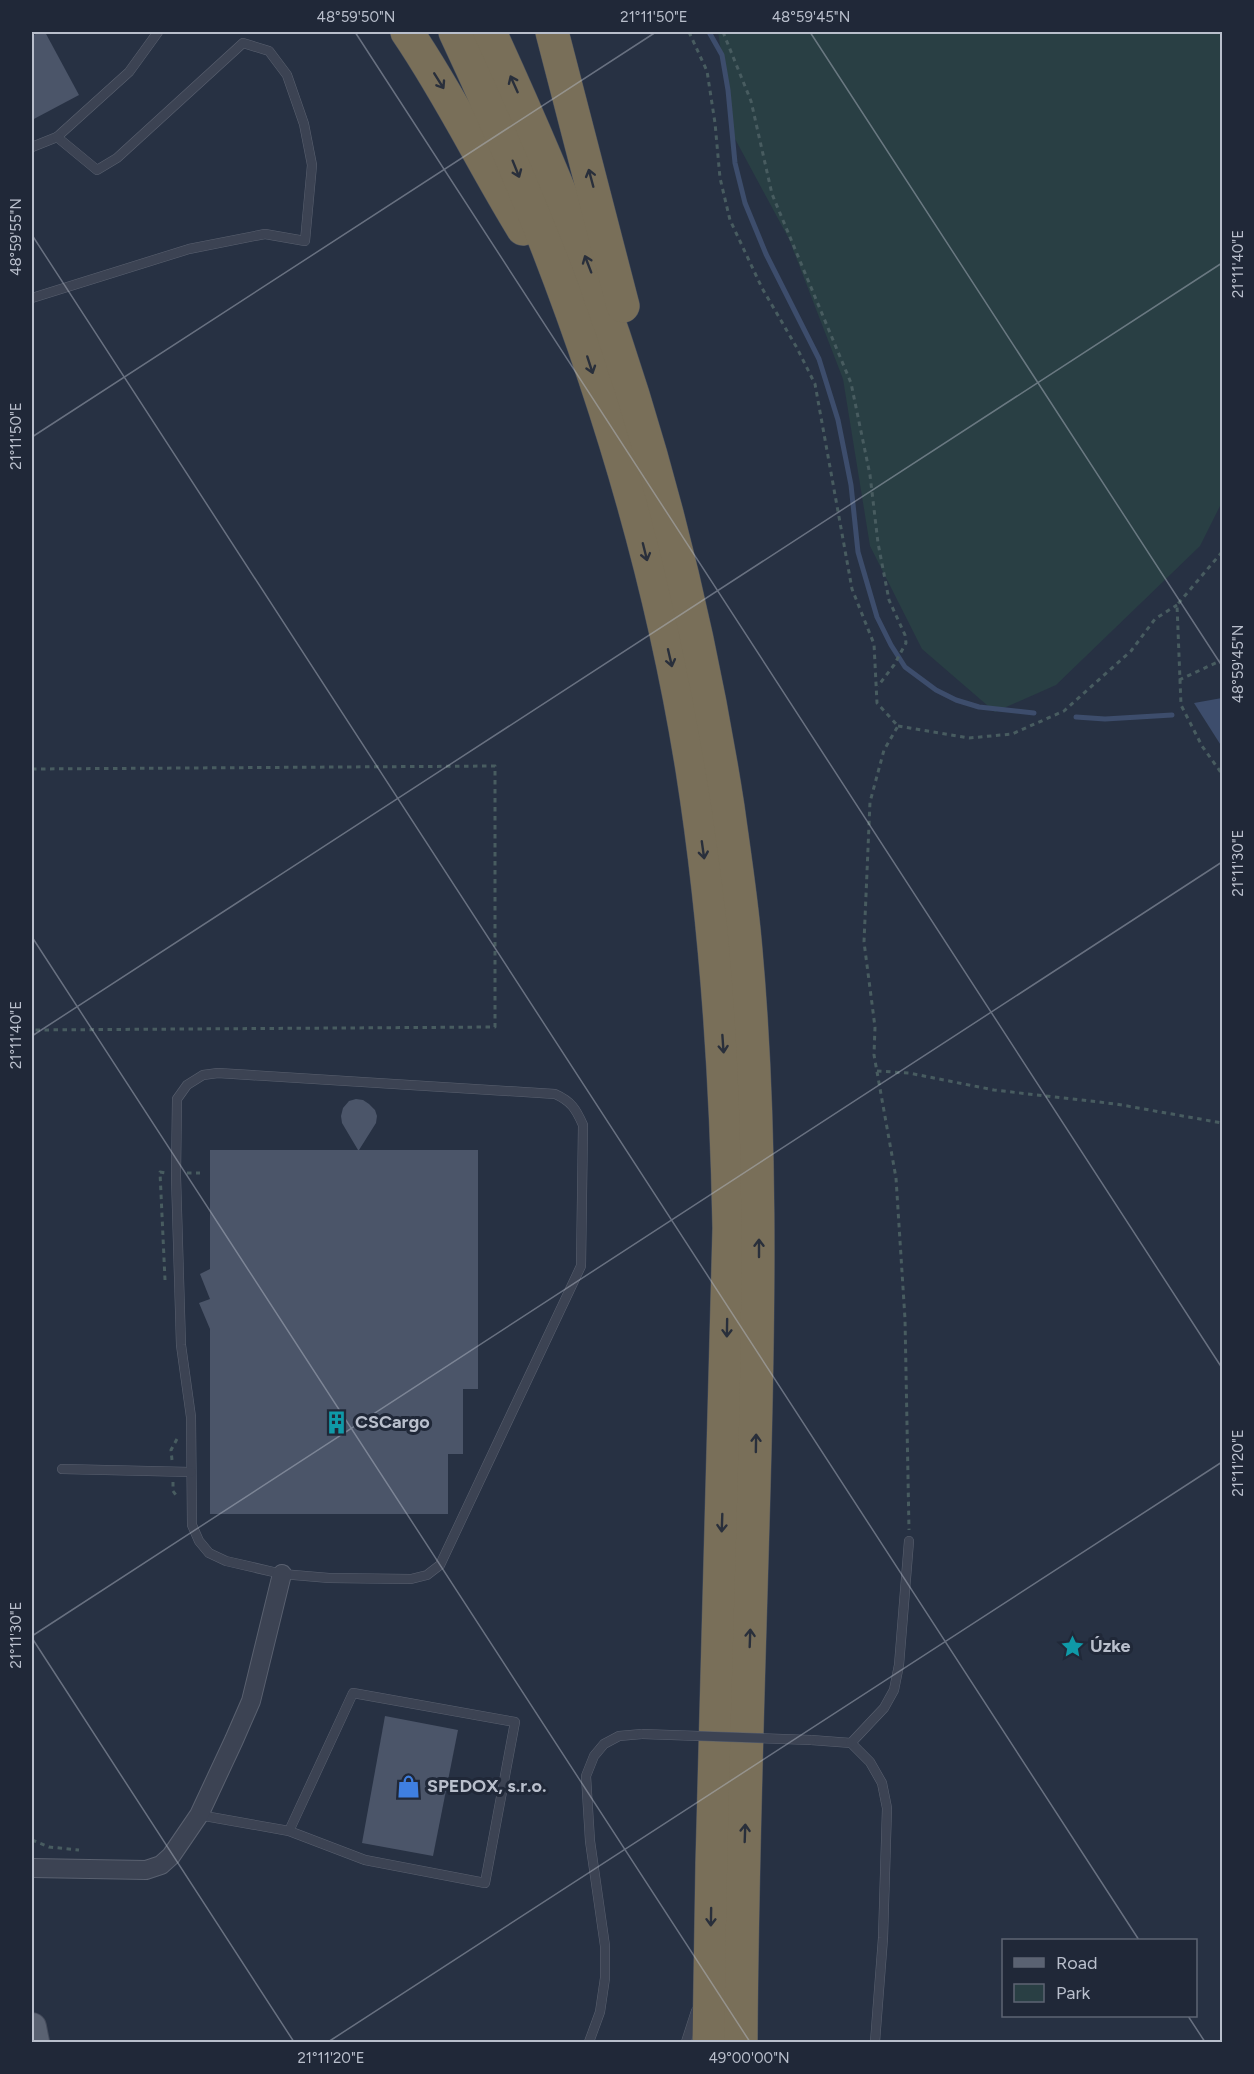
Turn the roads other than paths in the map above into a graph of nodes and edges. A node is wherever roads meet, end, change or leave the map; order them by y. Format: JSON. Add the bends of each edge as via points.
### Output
{"nodes":[{"id":1,"x":158,"y":32,"type":"edge"},
{"id":2,"x":407,"y":32,"type":"edge"},
{"id":3,"x":435,"y":32,"type":"edge"},
{"id":4,"x":455,"y":32,"type":"edge"},
{"id":5,"x":490,"y":32,"type":"edge"},
{"id":6,"x":552,"y":32,"type":"edge"},
{"id":7,"x":494,"y":114,"type":"junction"},
{"id":8,"x":57,"y":137,"type":"junction"},
{"id":9,"x":32,"y":147,"type":"edge"},
{"id":10,"x":32,"y":298,"type":"edge"},
{"id":11,"x":572,"y":309,"type":"junction"},
{"id":12,"x":628,"y":379,"type":"junction"},
{"id":13,"x":62,"y":1469,"type":"dead end"},
{"id":14,"x":191,"y":1472,"type":"junction"},
{"id":15,"x":909,"y":1541,"type":"road end"},
{"id":16,"x":282,"y":1574,"type":"junction"},
{"id":17,"x":851,"y":1743,"type":"junction"},
{"id":18,"x":199,"y":1815,"type":"junction"},
{"id":19,"x":289,"y":1831,"type":"junction"},
{"id":20,"x":32,"y":1868,"type":"edge"},
{"id":21,"x":709,"y":1971,"type":"junction"},
{"id":22,"x":32,"y":2027,"type":"edge"},
{"id":23,"x":746,"y":2031,"type":"edge"},
{"id":24,"x":35,"y":2043,"type":"edge"},
{"id":25,"x":589,"y":2043,"type":"edge"},
{"id":26,"x":686,"y":2043,"type":"edge"},
{"id":27,"x":709,"y":2043,"type":"edge"},
{"id":28,"x":875,"y":2043,"type":"edge"}],
"edges":[{"from":1,"to":8,"type":"lane","via":[[129,72]]},
{"from":2,"to":11,"type":"highway","one_way":true},
{"from":3,"to":7,"type":"highway"},
{"from":4,"to":7,"type":"highway"},
{"from":12,"to":5,"type":"highway","one_way":true,"via":[[574,226]]},
{"from":12,"to":6,"type":"highway","one_way":true,"via":[[630,334]]},
{"from":7,"to":11,"type":"highway","one_way":true},
{"from":8,"to":9,"type":"lane"},
{"from":8,"to":10,"type":"lane","via":[[97,170],[117,158],[243,43],[269,51],[287,75],[304,124],[312,165],[305,241],[265,234],[200,247]]},
{"from":11,"to":21,"type":"highway","one_way":true,"via":[[634,506],[672,668],[705,862],[716,964],[729,1228]]},
{"from":23,"to":12,"type":"highway","one_way":true,"via":[[741,1977],[759,1277],[758,1136],[746,940],[718,744],[699,647],[660,485]]},
{"from":13,"to":14,"type":"lane"},
{"from":14,"to":16,"type":"lane","via":[[192,1525],[209,1553]]},
{"from":14,"to":16,"type":"lane","via":[[191,1417],[181,1345],[176,1173],[177,1099],[187,1085],[203,1075],[218,1073],[555,1094],[568,1099],[583,1125],[581,1266],[440,1565],[427,1575],[411,1579]]},
{"from":15,"to":17,"type":"lane","via":[[894,1690],[884,1708]]},
{"from":16,"to":18,"type":"street","via":[[251,1701]]},
{"from":17,"to":25,"type":"lane","bridge":true,"via":[[642,1734],[619,1736],[604,1744],[586,1776],[590,1841],[605,1946],[600,2012]]},
{"from":17,"to":28,"type":"lane","via":[[870,1762],[882,1783],[887,1808]]},
{"from":18,"to":19,"type":"lane"},
{"from":18,"to":20,"type":"street","via":[[171,1856],[146,1870]]},
{"from":19,"to":19,"type":"lane","via":[[364,1860],[485,1882],[515,1722],[353,1693]]},
{"from":21,"to":26,"type":"lane"},
{"from":21,"to":27,"type":"highway"},
{"from":22,"to":24,"type":"main road"}]}
